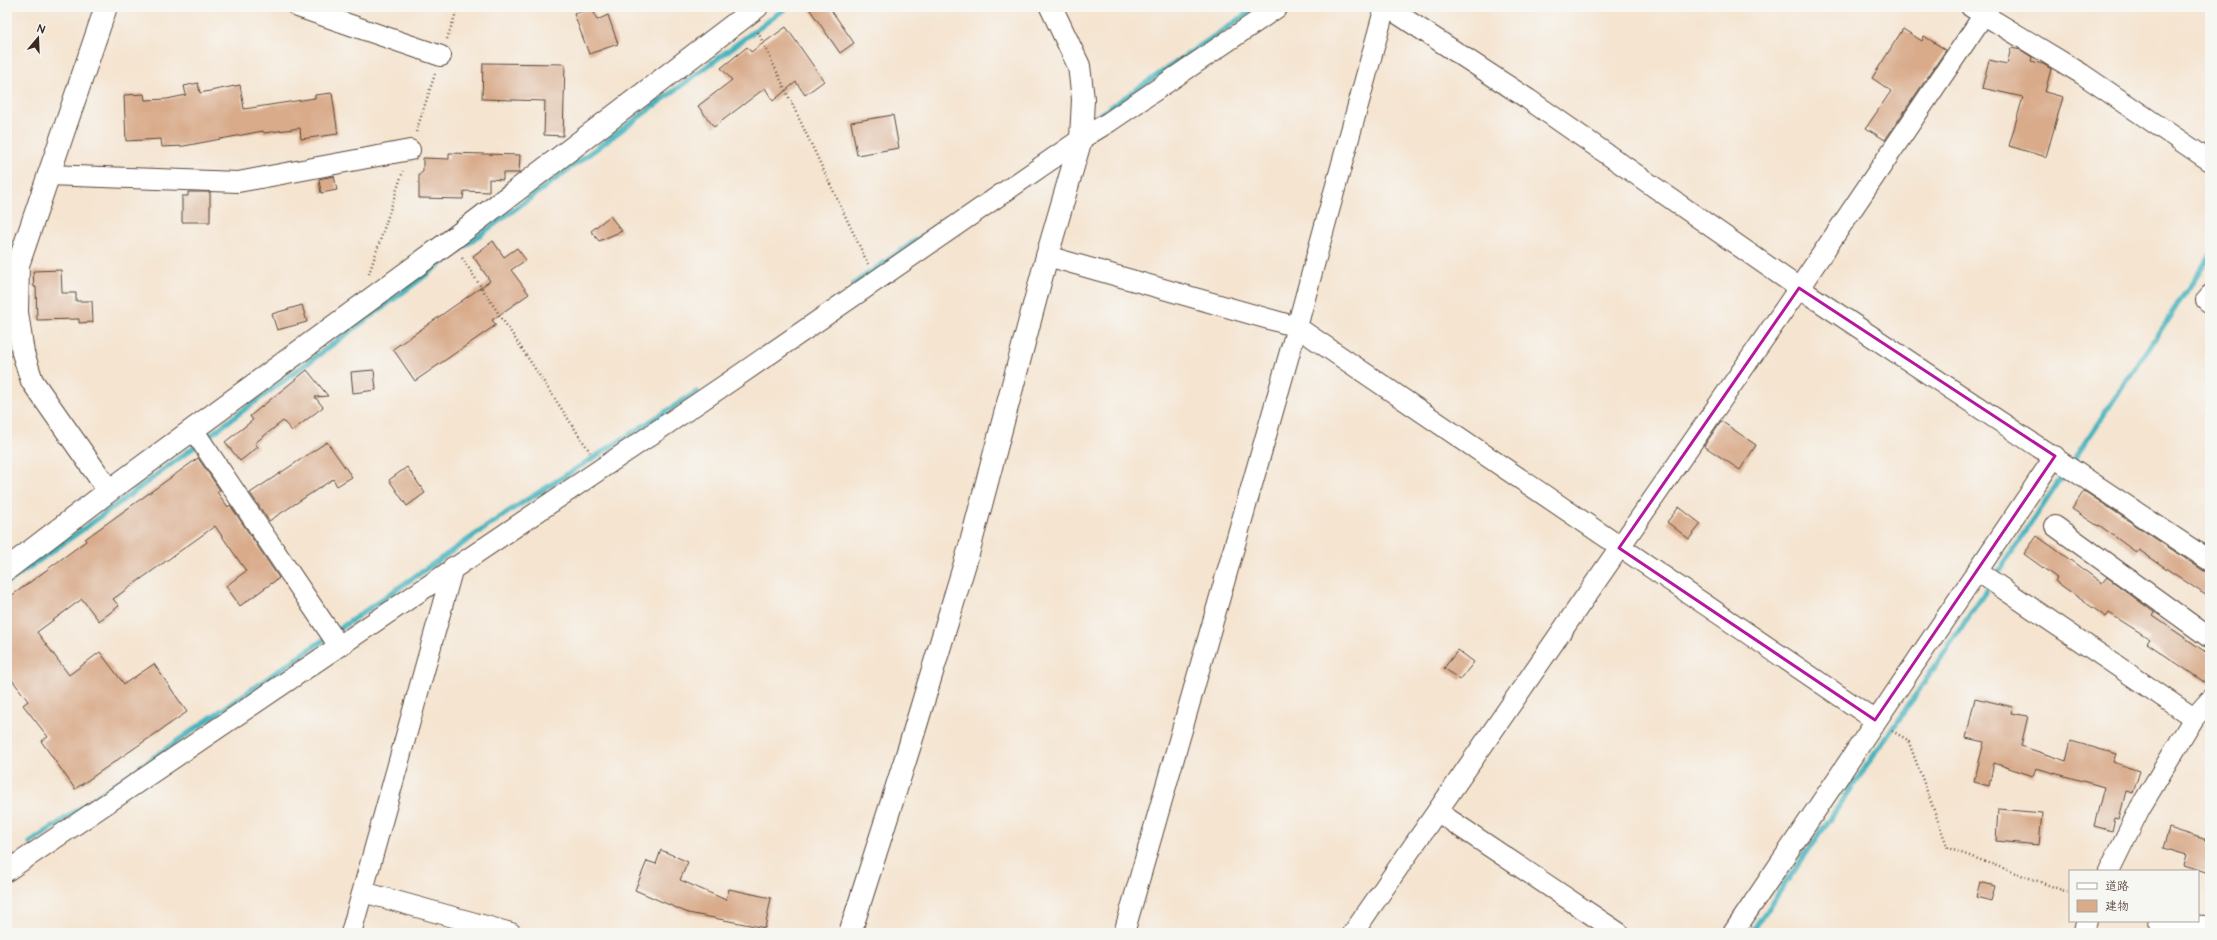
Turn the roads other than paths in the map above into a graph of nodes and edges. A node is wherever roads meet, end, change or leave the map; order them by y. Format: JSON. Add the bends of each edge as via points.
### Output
{"nodes":[{"id":1,"x":106,"y":7,"type":"edge"},
{"id":2,"x":298,"y":7,"type":"edge"},
{"id":3,"x":1051,"y":7,"type":"edge"},
{"id":4,"x":1278,"y":7,"type":"edge"},
{"id":5,"x":1386,"y":7,"type":"edge"},
{"id":6,"x":753,"y":10,"type":"edge"},
{"id":7,"x":1981,"y":10,"type":"edge"},
{"id":8,"x":441,"y":56,"type":"dead end"},
{"id":9,"x":1081,"y":139,"type":"junction"},
{"id":10,"x":410,"y":150,"type":"dead end"},
{"id":11,"x":2210,"y":161,"type":"edge"},
{"id":12,"x":48,"y":175,"type":"junction"},
{"id":13,"x":1047,"y":256,"type":"junction"},
{"id":14,"x":12,"y":266,"type":"edge"},
{"id":15,"x":1799,"y":288,"type":"junction"},
{"id":16,"x":2210,"y":295,"type":"edge"},
{"id":17,"x":2210,"y":303,"type":"edge"},
{"id":18,"x":1297,"y":327,"type":"junction"},
{"id":19,"x":194,"y":430,"type":"junction"},
{"id":20,"x":2055,"y":456,"type":"junction"},
{"id":21,"x":109,"y":491,"type":"junction"},
{"id":22,"x":2055,"y":526,"type":"dead end"},
{"id":23,"x":1619,"y":548,"type":"junction"},
{"id":24,"x":2210,"y":561,"type":"edge"},
{"id":25,"x":453,"y":568,"type":"junction"},
{"id":26,"x":7,"y":569,"type":"edge"},
{"id":27,"x":1977,"y":571,"type":"junction"},
{"id":28,"x":2210,"y":638,"type":"edge"},
{"id":29,"x":339,"y":646,"type":"junction"},
{"id":30,"x":2210,"y":700,"type":"edge"},
{"id":31,"x":2194,"y":718,"type":"junction"},
{"id":32,"x":1875,"y":720,"type":"junction"},
{"id":33,"x":1438,"y":812,"type":"junction"},
{"id":34,"x":2109,"y":870,"type":"edge"},
{"id":35,"x":7,"y":871,"type":"edge"},
{"id":36,"x":363,"y":892,"type":"junction"},
{"id":37,"x":2087,"y":922,"type":"edge"},
{"id":38,"x":2162,"y":922,"type":"edge"},
{"id":39,"x":2210,"y":926,"type":"edge"},
{"id":40,"x":351,"y":933,"type":"edge"},
{"id":41,"x":511,"y":933,"type":"edge"},
{"id":42,"x":850,"y":933,"type":"edge"},
{"id":43,"x":1124,"y":933,"type":"edge"},
{"id":44,"x":1353,"y":933,"type":"edge"},
{"id":45,"x":1619,"y":933,"type":"edge"},
{"id":46,"x":1733,"y":933,"type":"edge"},
{"id":47,"x":2083,"y":933,"type":"edge"}],
"edges":[{"from":1,"to":12,"type":"street"},
{"from":2,"to":8,"type":"street"},
{"from":3,"to":9,"type":"street","via":[[1078,66],[1083,99]]},
{"from":4,"to":9,"type":"street"},
{"from":5,"to":15,"type":"street","via":[[1528,99]]},
{"from":5,"to":18,"type":"street"},
{"from":6,"to":19,"type":"street","via":[[450,241]]},
{"from":7,"to":11,"type":"street","via":[[2082,74]]},
{"from":7,"to":15,"type":"street"},
{"from":9,"to":13,"type":"street"},
{"from":9,"to":25,"type":"street"},
{"from":10,"to":12,"type":"street","via":[[238,182]]},
{"from":12,"to":14,"type":"street"},
{"from":13,"to":18,"type":"street"},
{"from":13,"to":42,"type":"street","via":[[969,550]]},
{"from":14,"to":21,"type":"street","via":[[23,353],[32,381]]},
{"from":15,"to":20,"type":"street"},
{"from":15,"to":23,"type":"street"},
{"from":16,"to":17,"type":"street","via":[[2206,300]]},
{"from":18,"to":23,"type":"street"},
{"from":18,"to":43,"type":"street"},
{"from":19,"to":21,"type":"street"},
{"from":19,"to":29,"type":"street"},
{"from":20,"to":24,"type":"street"},
{"from":20,"to":27,"type":"street"},
{"from":21,"to":26,"type":"street"},
{"from":22,"to":28,"type":"street"},
{"from":23,"to":32,"type":"street"},
{"from":23,"to":33,"type":"street"},
{"from":25,"to":29,"type":"street"},
{"from":25,"to":36,"type":"street"},
{"from":27,"to":31,"type":"street"},
{"from":27,"to":32,"type":"street"},
{"from":29,"to":35,"type":"street"},
{"from":30,"to":31,"type":"street"},
{"from":31,"to":34,"type":"street","via":[[2140,808]]},
{"from":32,"to":46,"type":"street"},
{"from":33,"to":44,"type":"street"},
{"from":33,"to":45,"type":"street"},
{"from":36,"to":40,"type":"street"},
{"from":36,"to":41,"type":"street"},
{"from":37,"to":47,"type":"street"},
{"from":38,"to":39,"type":"street","via":[[2173,925]]}]}
